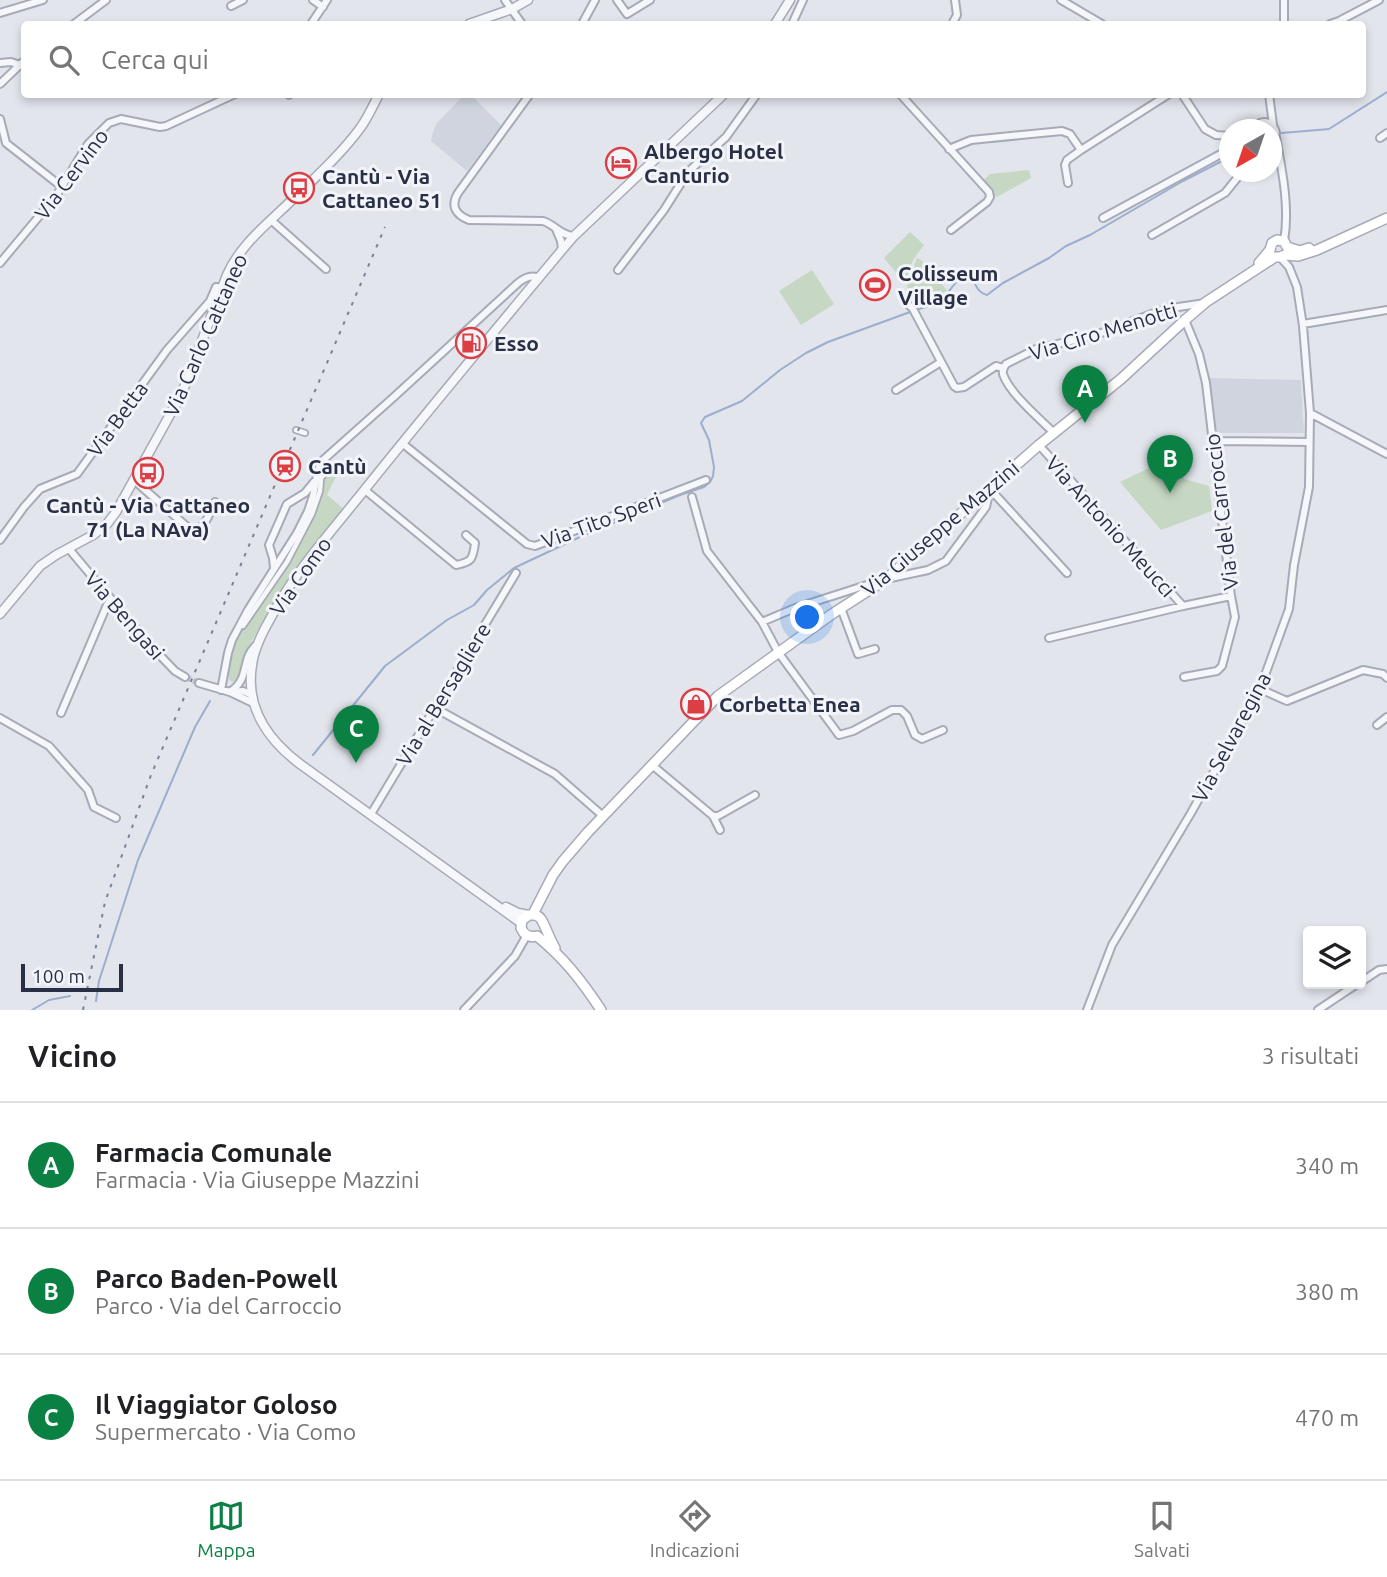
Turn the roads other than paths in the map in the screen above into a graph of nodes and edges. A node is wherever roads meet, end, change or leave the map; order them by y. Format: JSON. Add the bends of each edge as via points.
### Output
{"nodes":[{"id":1,"x":43,"y":0,"type":"edge"},
{"id":2,"x":106,"y":0,"type":"edge"},
{"id":3,"x":243,"y":0,"type":"edge"},
{"id":4,"x":313,"y":0,"type":"edge"},
{"id":5,"x":327,"y":0,"type":"edge"},
{"id":6,"x":505,"y":0,"type":"edge"},
{"id":7,"x":528,"y":0,"type":"edge"},
{"id":8,"x":595,"y":0,"type":"edge"},
{"id":9,"x":617,"y":0,"type":"edge"},
{"id":10,"x":650,"y":0,"type":"edge"},
{"id":11,"x":790,"y":0,"type":"edge"},
{"id":12,"x":803,"y":0,"type":"edge"},
{"id":13,"x":955,"y":0,"type":"edge"},
{"id":14,"x":1062,"y":0,"type":"edge"},
{"id":15,"x":1284,"y":0,"type":"edge"},
{"id":16,"x":1379,"y":0,"type":"edge"},
{"id":17,"x":231,"y":6,"type":"dead end"},
{"id":18,"x":323,"y":7,"type":"junction"},
{"id":19,"x":512,"y":9,"type":"junction"},
{"id":20,"x":0,"y":13,"type":"edge"},
{"id":21,"x":78,"y":21,"type":"edge"},
{"id":22,"x":313,"y":21,"type":"edge"},
{"id":23,"x":478,"y":21,"type":"edge"},
{"id":24,"x":520,"y":21,"type":"edge"},
{"id":25,"x":584,"y":21,"type":"edge"},
{"id":26,"x":777,"y":21,"type":"edge"},
{"id":27,"x":793,"y":21,"type":"edge"},
{"id":28,"x":954,"y":21,"type":"edge"},
{"id":29,"x":1097,"y":21,"type":"edge"},
{"id":30,"x":1284,"y":21,"type":"edge"},
{"id":31,"x":1341,"y":21,"type":"edge"},
{"id":32,"x":0,"y":63,"type":"edge"},
{"id":33,"x":21,"y":63,"type":"edge"},
{"id":34,"x":21,"y":64,"type":"edge"},
{"id":35,"x":8,"y":76,"type":"junction"},
{"id":36,"x":0,"y":84,"type":"edge"},
{"id":37,"x":0,"y":90,"type":"edge"},
{"id":38,"x":227,"y":98,"type":"edge"},
{"id":39,"x":377,"y":98,"type":"edge"},
{"id":40,"x":527,"y":98,"type":"edge"},
{"id":41,"x":720,"y":98,"type":"edge"},
{"id":42,"x":754,"y":98,"type":"edge"},
{"id":43,"x":904,"y":98,"type":"edge"},
{"id":44,"x":1163,"y":98,"type":"edge"},
{"id":45,"x":1185,"y":98,"type":"edge"},
{"id":46,"x":1270,"y":98,"type":"edge"},
{"id":47,"x":0,"y":119,"type":"edge"},
{"id":48,"x":1271,"y":119,"type":"edge"},
{"id":49,"x":1387,"y":133,"type":"edge"},
{"id":50,"x":1219,"y":135,"type":"edge"},
{"id":51,"x":1380,"y":138,"type":"dead end"},
{"id":52,"x":949,"y":149,"type":"junction"},
{"id":53,"x":1081,"y":150,"type":"junction"},
{"id":54,"x":1219,"y":155,"type":"edge"},
{"id":55,"x":1234,"y":182,"type":"edge"},
{"id":56,"x":1282,"y":182,"type":"edge"},
{"id":57,"x":1068,"y":183,"type":"dead end"},
{"id":58,"x":62,"y":187,"type":"junction"},
{"id":59,"x":1103,"y":218,"type":"dead end"},
{"id":60,"x":1387,"y":218,"type":"edge"},
{"id":61,"x":271,"y":220,"type":"junction"},
{"id":62,"x":555,"y":228,"type":"junction"},
{"id":63,"x":951,"y":230,"type":"dead end"},
{"id":64,"x":1152,"y":235,"type":"dead end"},
{"id":65,"x":574,"y":236,"type":"junction"},
{"id":66,"x":562,"y":250,"type":"junction"},
{"id":67,"x":1279,"y":250,"type":"junction"},
{"id":68,"x":0,"y":263,"type":"edge"},
{"id":69,"x":326,"y":269,"type":"dead end"},
{"id":70,"x":618,"y":270,"type":"dead end"},
{"id":71,"x":539,"y":278,"type":"junction"},
{"id":72,"x":222,"y":288,"type":"junction"},
{"id":73,"x":1206,"y":302,"type":"junction"},
{"id":74,"x":907,"y":303,"type":"dead end"},
{"id":75,"x":1387,"y":310,"type":"edge"},
{"id":76,"x":1185,"y":320,"type":"junction"},
{"id":77,"x":1303,"y":324,"type":"junction"},
{"id":78,"x":941,"y":362,"type":"junction"},
{"id":79,"x":1003,"y":368,"type":"junction"},
{"id":80,"x":896,"y":390,"type":"dead end"},
{"id":81,"x":1310,"y":413,"type":"junction"},
{"id":82,"x":296,"y":430,"type":"dead end"},
{"id":83,"x":305,"y":433,"type":"dead end"},
{"id":84,"x":1054,"y":433,"type":"junction"},
{"id":85,"x":1213,"y":441,"type":"junction"},
{"id":86,"x":1309,"y":442,"type":"junction"},
{"id":87,"x":402,"y":443,"type":"junction"},
{"id":88,"x":1040,"y":446,"type":"junction"},
{"id":89,"x":1387,"y":454,"type":"edge"},
{"id":90,"x":328,"y":469,"type":"dead end"},
{"id":91,"x":316,"y":478,"type":"junction"},
{"id":92,"x":706,"y":480,"type":"dead end"},
{"id":93,"x":135,"y":481,"type":"junction"},
{"id":94,"x":990,"y":489,"type":"junction"},
{"id":95,"x":365,"y":490,"type":"junction"},
{"id":96,"x":692,"y":497,"type":"dead end"},
{"id":97,"x":215,"y":502,"type":"dead end"},
{"id":98,"x":466,"y":535,"type":"dead end"},
{"id":99,"x":0,"y":540,"type":"edge"},
{"id":100,"x":69,"y":549,"type":"junction"},
{"id":101,"x":274,"y":570,"type":"junction"},
{"id":102,"x":516,"y":573,"type":"dead end"},
{"id":103,"x":1067,"y":573,"type":"dead end"},
{"id":104,"x":884,"y":580,"type":"junction"},
{"id":105,"x":1231,"y":596,"type":"junction"},
{"id":106,"x":825,"y":599,"type":"junction"},
{"id":107,"x":111,"y":600,"type":"junction"},
{"id":108,"x":1183,"y":606,"type":"junction"},
{"id":109,"x":841,"y":608,"type":"junction"},
{"id":110,"x":0,"y":614,"type":"edge"},
{"id":111,"x":832,"y":614,"type":"junction"},
{"id":112,"x":762,"y":622,"type":"junction"},
{"id":113,"x":1049,"y":638,"type":"dead end"},
{"id":114,"x":257,"y":645,"type":"junction"},
{"id":115,"x":875,"y":649,"type":"dead end"},
{"id":116,"x":778,"y":652,"type":"junction"},
{"id":117,"x":185,"y":677,"type":"tunnel mouth"},
{"id":118,"x":1184,"y":677,"type":"dead end"},
{"id":119,"x":1387,"y":678,"type":"edge"},
{"id":120,"x":199,"y":683,"type":"tunnel mouth"},
{"id":121,"x":1260,"y":689,"type":"junction"},
{"id":122,"x":225,"y":691,"type":"junction"},
{"id":123,"x":253,"y":699,"type":"junction"},
{"id":124,"x":435,"y":708,"type":"junction"},
{"id":125,"x":61,"y":713,"type":"dead end"},
{"id":126,"x":1387,"y":716,"type":"edge"},
{"id":127,"x":0,"y":718,"type":"edge"},
{"id":128,"x":1377,"y":724,"type":"dead end"},
{"id":129,"x":943,"y":730,"type":"dead end"},
{"id":130,"x":652,"y":765,"type":"junction"},
{"id":131,"x":755,"y":795,"type":"dead end"},
{"id":132,"x":371,"y":814,"type":"junction"},
{"id":133,"x":603,"y":816,"type":"junction"},
{"id":134,"x":713,"y":816,"type":"junction"},
{"id":135,"x":116,"y":818,"type":"dead end"},
{"id":136,"x":720,"y":830,"type":"dead end"},
{"id":137,"x":477,"y":891,"type":"junction"},
{"id":138,"x":537,"y":919,"type":"junction"},
{"id":139,"x":521,"y":923,"type":"junction"},
{"id":140,"x":532,"y":936,"type":"junction"},
{"id":141,"x":557,"y":953,"type":"junction"},
{"id":142,"x":1387,"y":968,"type":"edge"},
{"id":143,"x":1366,"y":978,"type":"edge"},
{"id":144,"x":1350,"y":989,"type":"edge"},
{"id":145,"x":464,"y":1010,"type":"edge"},
{"id":146,"x":601,"y":1010,"type":"edge"},
{"id":147,"x":1087,"y":1010,"type":"edge"},
{"id":148,"x":1318,"y":1010,"type":"edge"}],
"edges":[{"from":1,"to":20,"type":"street"},
{"from":2,"to":21,"type":"street"},
{"from":3,"to":17,"type":"street"},
{"from":4,"to":18,"type":"street"},
{"from":5,"to":18,"type":"street"},
{"from":6,"to":19,"type":"street"},
{"from":7,"to":19,"type":"street"},
{"from":8,"to":25,"type":"street"},
{"from":9,"to":10,"type":"street","via":[[627,14]]},
{"from":11,"to":26,"type":"street"},
{"from":12,"to":27,"type":"street"},
{"from":13,"to":28,"type":"street"},
{"from":14,"to":29,"type":"street"},
{"from":15,"to":30,"type":"street"},
{"from":16,"to":31,"type":"street"},
{"from":18,"to":22,"type":"street"},
{"from":19,"to":23,"type":"street"},
{"from":19,"to":24,"type":"street"},
{"from":32,"to":33,"type":"street"},
{"from":34,"to":35,"type":"street"},
{"from":35,"to":36,"type":"street"},
{"from":35,"to":37,"type":"street"},
{"from":38,"to":58,"type":"street","name":"Via Cervino","via":[[166,127],[113,121],[88,144]]},
{"from":39,"to":61,"type":"street","name":"Via Carlo Cattaneo","via":[[352,138]]},
{"from":40,"to":62,"type":"street","via":[[458,193],[454,207],[469,220],[542,221]]},
{"from":41,"to":65,"type":"street","name":"Via Como"},
{"from":42,"to":70,"type":"street","via":[[726,137],[688,172]]},
{"from":43,"to":52,"type":"street"},
{"from":44,"to":53,"type":"street"},
{"from":45,"to":50,"type":"street","via":[[1205,129]]},
{"from":46,"to":48,"type":"street"},
{"from":47,"to":58,"type":"street","via":[[6,143]]},
{"from":49,"to":51,"type":"street"},
{"from":52,"to":53,"type":"street","via":[[971,141],[1062,131],[1070,134]]},
{"from":52,"to":63,"type":"street","via":[[990,197]]},
{"from":53,"to":57,"type":"street","via":[[1065,165]]},
{"from":54,"to":59,"type":"street"},
{"from":55,"to":64,"type":"street","via":[[1225,193]]},
{"from":56,"to":67,"type":"street","via":[[1286,226]]},
{"from":58,"to":68,"type":"street","name":"Via Cervino"},
{"from":60,"to":67,"type":"main road","via":[[1300,251]]},
{"from":61,"to":69,"type":"street"},
{"from":61,"to":72,"type":"street","name":"Via Carlo Cattaneo","via":[[242,249]]},
{"from":62,"to":65,"type":"street"},
{"from":62,"to":66,"type":"street"},
{"from":65,"to":66,"type":"street","name":"Via Como"},
{"from":66,"to":71,"type":"street","name":"Via Como"},
{"from":67,"to":73,"type":"main road","name":"Via Giuseppe Mazzini"},
{"from":67,"to":77,"type":"street","name":"Via Selvaregina","via":[[1297,287]]},
{"from":71,"to":87,"type":"street","name":"Via Como"},
{"from":71,"to":91,"type":"street","via":[[528,277],[518,283],[329,454]]},
{"from":72,"to":93,"type":"street","name":"Via Carlo Cattaneo","via":[[183,393]]},
{"from":72,"to":99,"type":"street","name":"Via Betta","via":[[216,287],[210,301],[167,350],[77,474],[40,489]]},
{"from":73,"to":76,"type":"main road","name":"Via Giuseppe Mazzini"},
{"from":73,"to":79,"type":"street","name":"Via Ciro Menotti","via":[[1165,309],[1096,335],[1036,349]]},
{"from":74,"to":78,"type":"street","name":"Via Ciro Menotti"},
{"from":75,"to":77,"type":"street"},
{"from":76,"to":84,"type":"main road","name":"Via Giuseppe Mazzini"},
{"from":76,"to":85,"type":"street","name":"Via del Carroccio","via":[[1206,383]]},
{"from":77,"to":81,"type":"street","name":"Via Selvaregina"},
{"from":78,"to":79,"type":"street","name":"Via Ciro Menotti","via":[[957,388],[996,366]]},
{"from":78,"to":80,"type":"street"},
{"from":79,"to":84,"type":"street","name":"Via Ciro Menotti","via":[[1016,394]]},
{"from":81,"to":86,"type":"street","name":"Via Selvaregina"},
{"from":81,"to":89,"type":"street"},
{"from":82,"to":83,"type":"street"},
{"from":84,"to":88,"type":"main road","name":"Via Giuseppe Mazzini"},
{"from":85,"to":86,"type":"street"},
{"from":85,"to":105,"type":"street","name":"Via del Carroccio"},
{"from":86,"to":121,"type":"street","name":"Via Selvaregina","via":[[1309,487],[1289,609]]},
{"from":87,"to":92,"type":"street","name":"Via Tito Speri","via":[[535,546]]},
{"from":87,"to":95,"type":"street","name":"Via Como"},
{"from":88,"to":94,"type":"main road","name":"Via Giuseppe Mazzini"},
{"from":88,"to":108,"type":"street","name":"Via Antonio Meucci"},
{"from":90,"to":122,"type":"street","via":[[321,478],[312,514],[287,562],[236,638]]},
{"from":91,"to":101,"type":"street","via":[[298,533]]},
{"from":91,"to":101,"type":"street","via":[[286,507],[269,545]]},
{"from":93,"to":97,"type":"street","via":[[193,533]]},
{"from":93,"to":100,"type":"street","name":"Via Carlo Cattaneo","via":[[110,521]]},
{"from":94,"to":103,"type":"street"},
{"from":94,"to":104,"type":"main road","name":"Via Giuseppe Mazzini"},
{"from":94,"to":104,"type":"street","via":[[986,507],[946,561]]},
{"from":95,"to":98,"type":"street","via":[[456,565],[473,556],[475,543]]},
{"from":95,"to":114,"type":"street","name":"Via Como","via":[[299,573]]},
{"from":96,"to":112,"type":"street","name":"Via Tito Speri","via":[[707,551]]},
{"from":100,"to":107,"type":"street","name":"Via Bengasi"},
{"from":100,"to":110,"type":"street","name":"Via Carlo Cattaneo","via":[[40,566]]},
{"from":101,"to":122,"type":"street","via":[[232,640]]},
{"from":102,"to":124,"type":"street","name":"Via al Bersagliere"},
{"from":104,"to":106,"type":"street"},
{"from":104,"to":109,"type":"main road","name":"Via Giuseppe Mazzini"},
{"from":105,"to":108,"type":"street"},
{"from":105,"to":118,"type":"street","name":"Via del Carroccio","via":[[1235,617],[1222,666]]},
{"from":106,"to":111,"type":"street"},
{"from":106,"to":112,"type":"street"},
{"from":107,"to":117,"type":"street","name":"Via Bengasi"},
{"from":107,"to":125,"type":"street"},
{"from":108,"to":113,"type":"street"},
{"from":109,"to":111,"type":"main road","name":"Via Giuseppe Mazzini"},
{"from":109,"to":115,"type":"street","via":[[858,654]]},
{"from":111,"to":116,"type":"main road","name":"Via Giuseppe Mazzini"},
{"from":112,"to":116,"type":"street","name":"Via Tito Speri"},
{"from":114,"to":122,"type":"street","via":[[237,688]]},
{"from":114,"to":123,"type":"street","name":"Via Como","via":[[251,668]]},
{"from":116,"to":129,"type":"street","name":"Via Tito Speri","via":[[839,735],[892,710],[901,710],[915,735],[922,738]]},
{"from":116,"to":130,"type":"main road","name":"Via Giuseppe Mazzini","via":[[718,696]]},
{"from":119,"to":121,"type":"street","via":[[1363,670],[1287,701]]},
{"from":120,"to":122,"type":"street"},
{"from":121,"to":147,"type":"street","name":"Via Selvaregina","via":[[1112,944]]},
{"from":122,"to":123,"type":"street","via":[[243,691]]},
{"from":123,"to":132,"type":"street","name":"Via Como","via":[[269,735],[283,750]]},
{"from":124,"to":132,"type":"street","name":"Via al Bersagliere"},
{"from":124,"to":133,"type":"street","via":[[555,774]]},
{"from":126,"to":128,"type":"street"},
{"from":127,"to":135,"type":"street","via":[[49,746],[88,790],[94,807]]},
{"from":130,"to":133,"type":"main road","name":"Via Giuseppe Mazzini"},
{"from":130,"to":134,"type":"street"},
{"from":131,"to":134,"type":"street"},
{"from":132,"to":137,"type":"street","name":"Via Como"},
{"from":133,"to":138,"type":"main road","name":"Via Giuseppe Mazzini","via":[[563,860]]},
{"from":134,"to":136,"type":"street"},
{"from":137,"to":138,"type":"street","name":"Via Como"},
{"from":137,"to":139,"type":"street","name":"Via Como"},
{"from":138,"to":139,"type":"main road","via":[[524,918]]},
{"from":138,"to":140,"type":"main road","via":[[541,932]]},
{"from":138,"to":141,"type":"main road"},
{"from":139,"to":140,"type":"main road","via":[[523,932]]},
{"from":140,"to":141,"type":"main road"},
{"from":140,"to":145,"type":"street"},
{"from":141,"to":146,"type":"main road"},
{"from":142,"to":143,"type":"street"},
{"from":144,"to":148,"type":"street"}]}
